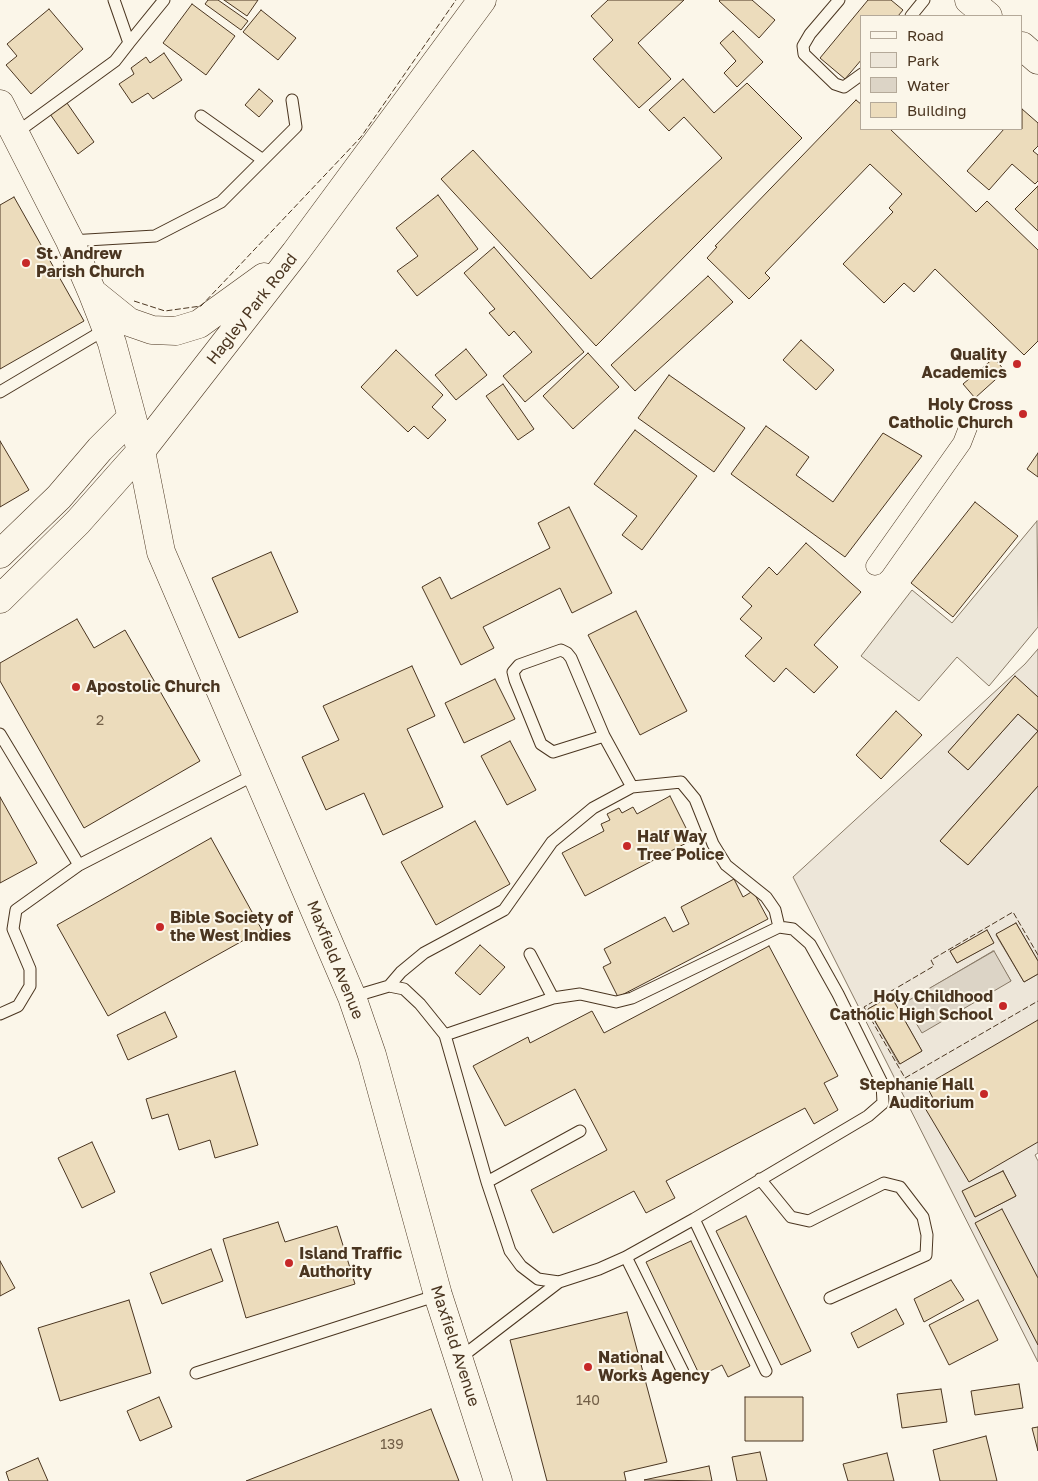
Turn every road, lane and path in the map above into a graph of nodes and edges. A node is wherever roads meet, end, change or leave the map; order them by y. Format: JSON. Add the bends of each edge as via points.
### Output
{"nodes":[{"id":1,"x":114,"y":0,"type":"edge"},
{"id":2,"x":164,"y":0,"type":"edge"},
{"id":3,"x":482,"y":0,"type":"edge"},
{"id":4,"x":839,"y":0,"type":"edge"},
{"id":5,"x":924,"y":0,"type":"edge"},
{"id":6,"x":969,"y":0,"type":"edge"},
{"id":7,"x":912,"y":15,"type":"edge"},
{"id":8,"x":987,"y":15,"type":"edge"},
{"id":9,"x":129,"y":43,"type":"junction"},
{"id":10,"x":1023,"y":47,"type":"edge"},
{"id":11,"x":1038,"y":60,"type":"edge"},
{"id":12,"x":860,"y":75,"type":"edge"},
{"id":13,"x":292,"y":100,"type":"dead end"},
{"id":14,"x":0,"y":104,"type":"edge"},
{"id":15,"x":201,"y":116,"type":"dead end"},
{"id":16,"x":14,"y":134,"type":"junction"},
{"id":17,"x":263,"y":160,"type":"junction"},
{"id":18,"x":70,"y":241,"type":"junction"},
{"id":19,"x":295,"y":253,"type":"junction"},
{"id":20,"x":92,"y":292,"type":"junction"},
{"id":21,"x":106,"y":328,"type":"junction"},
{"id":22,"x":0,"y":392,"type":"edge"},
{"id":23,"x":131,"y":418,"type":"junction"},
{"id":24,"x":969,"y":425,"type":"dead end"},
{"id":25,"x":141,"y":451,"type":"junction"},
{"id":26,"x":0,"y":554,"type":"edge"},
{"id":27,"x":875,"y":566,"type":"dead end"},
{"id":28,"x":0,"y":599,"type":"edge"},
{"id":29,"x":0,"y":734,"type":"edge"},
{"id":30,"x":604,"y":736,"type":"junction"},
{"id":31,"x":256,"y":774,"type":"junction"},
{"id":32,"x":632,"y":787,"type":"junction"},
{"id":33,"x":79,"y":865,"type":"junction"},
{"id":34,"x":779,"y":927,"type":"junction"},
{"id":35,"x":530,"y":954,"type":"dead end"},
{"id":36,"x":389,"y":986,"type":"junction"},
{"id":37,"x":352,"y":997,"type":"junction"},
{"id":38,"x":553,"y":998,"type":"junction"},
{"id":39,"x":0,"y":1014,"type":"edge"},
{"id":40,"x":445,"y":1035,"type":"junction"},
{"id":41,"x":580,"y":1131,"type":"dead end"},
{"id":42,"x":760,"y":1179,"type":"junction"},
{"id":43,"x":487,"y":1182,"type":"junction"},
{"id":44,"x":694,"y":1219,"type":"junction"},
{"id":45,"x":626,"y":1257,"type":"junction"},
{"id":46,"x":559,"y":1282,"type":"junction"},
{"id":47,"x":438,"y":1295,"type":"junction"},
{"id":48,"x":830,"y":1298,"type":"dead end"},
{"id":49,"x":460,"y":1358,"type":"junction"},
{"id":50,"x":766,"y":1371,"type":"dead end"},
{"id":51,"x":683,"y":1372,"type":"dead end"},
{"id":52,"x":196,"y":1373,"type":"dead end"},
{"id":53,"x":498,"y":1481,"type":"edge"}],
"edges":[{"from":1,"to":9,"type":"lane"},
{"from":2,"to":9,"type":"lane"},
{"from":3,"to":19,"type":"main road","name":"Hagley Park Road"},
{"from":4,"to":12,"type":"lane","via":[[810,34],[803,46],[804,54],[835,84],[844,87]]},
{"from":5,"to":7,"type":"lane"},
{"from":6,"to":8,"type":"main road"},
{"from":9,"to":16,"type":"lane","via":[[116,61]]},
{"from":10,"to":11,"type":"main road"},
{"from":13,"to":17,"type":"lane","via":[[296,127]]},
{"from":14,"to":16,"type":"main road","name":"Maxfield Avenue"},
{"from":15,"to":17,"type":"lane"},
{"from":16,"to":18,"type":"main road","name":"Maxfield Avenue"},
{"from":17,"to":18,"type":"lane","via":[[221,202],[155,236]]},
{"from":18,"to":20,"type":"main road","name":"Maxfield Avenue"},
{"from":19,"to":20,"type":"main road","via":[[199,324],[176,331],[152,330],[129,322]]},
{"from":19,"to":25,"type":"main road","name":"Hagley Park Road"},
{"from":20,"to":21,"type":"main road","name":"Maxfield Avenue"},
{"from":21,"to":22,"type":"lane"},
{"from":21,"to":23,"type":"main road","name":"Maxfield Avenue"},
{"from":23,"to":25,"type":"main road","name":"Maxfield Avenue"},
{"from":23,"to":26,"type":"main road","via":[[59,497]]},
{"from":24,"to":27,"type":"street","via":[[962,443]]},
{"from":25,"to":28,"type":"main road","name":"Hagley Park Road","via":[[78,522]]},
{"from":25,"to":31,"type":"main road","name":"Maxfield Avenue","via":[[161,552]]},
{"from":29,"to":33,"type":"lane"},
{"from":30,"to":30,"type":"lane","via":[[567,653],[561,650],[518,665],[513,672],[515,680],[542,744],[553,752]]},
{"from":30,"to":32,"type":"lane"},
{"from":31,"to":33,"type":"lane"},
{"from":31,"to":37,"type":"main road","name":"Maxfield Avenue"},
{"from":32,"to":34,"type":"lane","via":[[681,782],[695,799],[713,844],[726,865],[766,897],[775,910]]},
{"from":32,"to":36,"type":"lane","via":[[594,808],[552,842],[504,910],[424,953]]},
{"from":33,"to":39,"type":"lane","via":[[16,910],[13,929],[30,969],[30,986],[18,1006]]},
{"from":34,"to":38,"type":"lane","via":[[632,998],[616,1002],[580,994]]},
{"from":34,"to":42,"type":"lane","via":[[793,929],[810,944],[873,1062],[882,1083],[883,1102],[868,1116]]},
{"from":35,"to":38,"type":"lane"},
{"from":36,"to":37,"type":"lane"},
{"from":36,"to":40,"type":"lane","via":[[404,989]]},
{"from":37,"to":47,"type":"main road","name":"Maxfield Avenue","via":[[372,1056]]},
{"from":38,"to":40,"type":"lane"},
{"from":40,"to":43,"type":"lane"},
{"from":41,"to":43,"type":"lane"},
{"from":42,"to":44,"type":"lane"},
{"from":42,"to":48,"type":"lane","via":[[791,1216],[809,1221],[884,1183],[900,1186],[923,1217],[926,1255]]},
{"from":43,"to":46,"type":"lane","via":[[510,1251],[521,1266],[538,1279]]},
{"from":44,"to":45,"type":"lane"},
{"from":44,"to":50,"type":"lane"},
{"from":45,"to":46,"type":"lane"},
{"from":45,"to":51,"type":"lane"},
{"from":46,"to":49,"type":"lane"},
{"from":47,"to":49,"type":"main road","name":"Maxfield Avenue"},
{"from":47,"to":52,"type":"lane"},
{"from":49,"to":53,"type":"main road","name":"Maxfield Avenue"}]}
